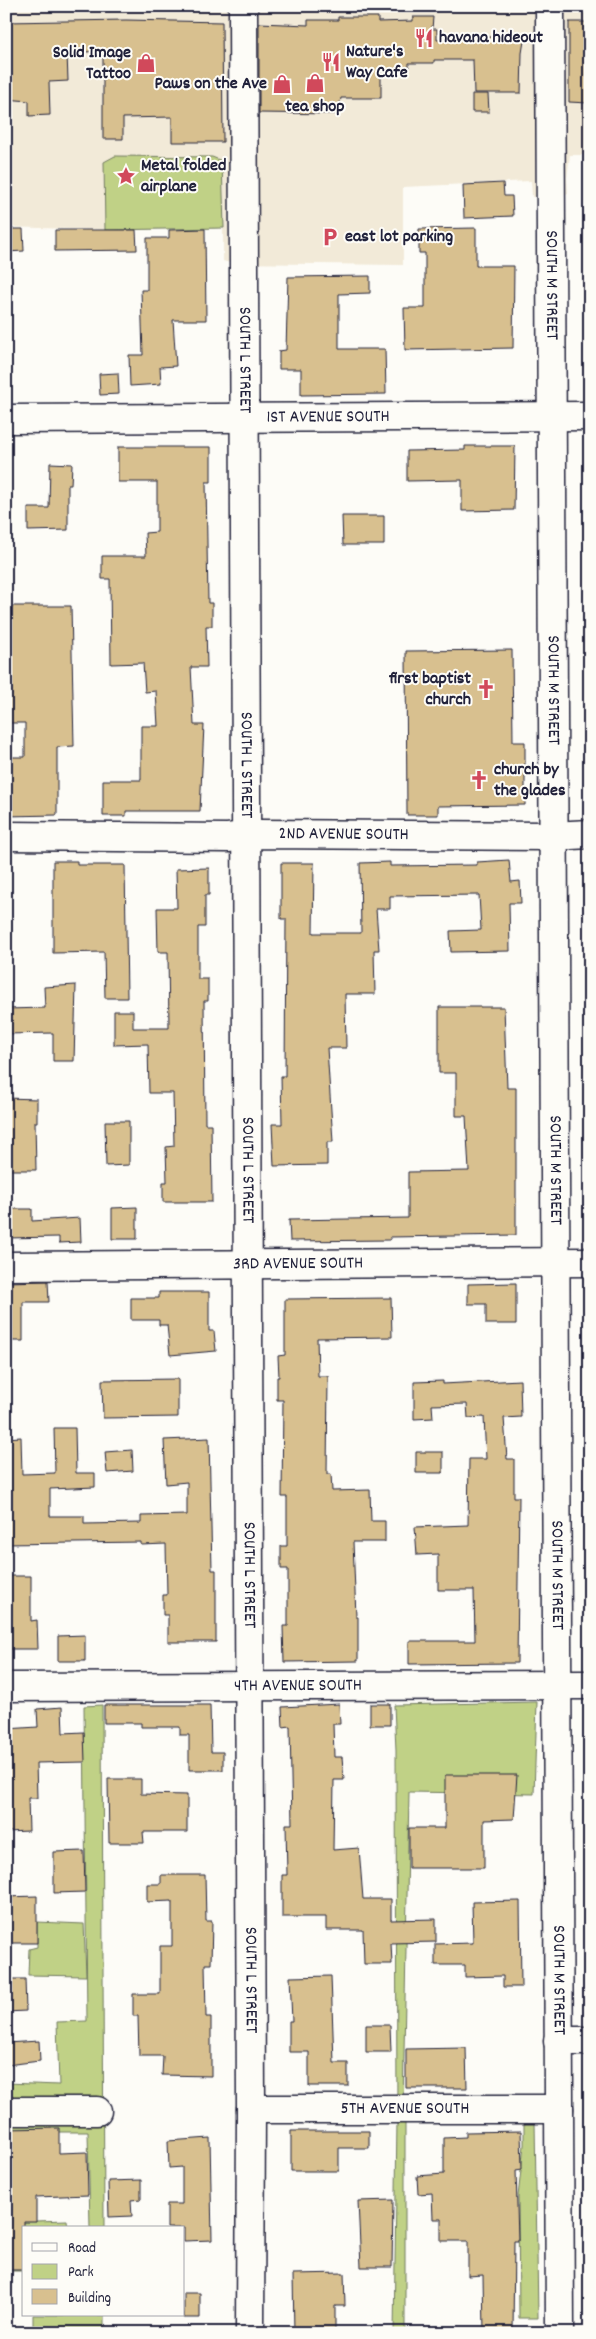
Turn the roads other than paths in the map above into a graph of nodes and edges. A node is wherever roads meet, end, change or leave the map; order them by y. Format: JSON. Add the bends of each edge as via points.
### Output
{"nodes":[{"id":1,"x":242,"y":6,"type":"edge"},
{"id":2,"x":550,"y":6,"type":"edge"},
{"id":3,"x":552,"y":416,"type":"junction"},
{"id":4,"x":590,"y":416,"type":"edge"},
{"id":5,"x":244,"y":418,"type":"junction"},
{"id":6,"x":6,"y":419,"type":"edge"},
{"id":7,"x":590,"y":834,"type":"edge"},
{"id":8,"x":6,"y":836,"type":"edge"},
{"id":9,"x":552,"y":836,"type":"junction"},
{"id":10,"x":246,"y":837,"type":"junction"},
{"id":11,"x":555,"y":1262,"type":"junction"},
{"id":12,"x":590,"y":1262,"type":"edge"},
{"id":13,"x":248,"y":1264,"type":"junction"},
{"id":14,"x":6,"y":1266,"type":"edge"},
{"id":15,"x":557,"y":1685,"type":"junction"},
{"id":16,"x":590,"y":1685,"type":"edge"},
{"id":17,"x":249,"y":1686,"type":"junction"},
{"id":18,"x":6,"y":1687,"type":"edge"},
{"id":19,"x":558,"y":2041,"type":"junction"},
{"id":20,"x":590,"y":2041,"type":"edge"},
{"id":21,"x":251,"y":2109,"type":"junction"},
{"id":22,"x":559,"y":2109,"type":"junction"},
{"id":23,"x":6,"y":2111,"type":"edge"},
{"id":24,"x":97,"y":2111,"type":"dead end"},
{"id":25,"x":250,"y":2333,"type":"edge"},
{"id":26,"x":560,"y":2333,"type":"edge"}],
"edges":[{"from":1,"to":5,"type":"street","name":"SOUTH L STREET"},
{"from":2,"to":3,"type":"street","name":"SOUTH M STREET"},
{"from":3,"to":4,"type":"street","name":"1ST AVENUE SOUTH"},
{"from":3,"to":5,"type":"street","name":"1ST AVENUE SOUTH"},
{"from":3,"to":9,"type":"street","name":"SOUTH M STREET"},
{"from":5,"to":6,"type":"street","name":"1ST AVENUE SOUTH"},
{"from":5,"to":10,"type":"street","name":"SOUTH L STREET"},
{"from":7,"to":9,"type":"street","name":"2ND AVENUE SOUTH"},
{"from":8,"to":10,"type":"street","name":"2ND AVENUE SOUTH"},
{"from":9,"to":10,"type":"street","name":"2ND AVENUE SOUTH","via":[[260,834]]},
{"from":9,"to":11,"type":"street","name":"SOUTH M STREET"},
{"from":10,"to":13,"type":"street","name":"SOUTH L STREET"},
{"from":11,"to":12,"type":"street","name":"3RD AVENUE SOUTH"},
{"from":11,"to":13,"type":"street","name":"3RD AVENUE SOUTH"},
{"from":11,"to":15,"type":"street","name":"SOUTH M STREET"},
{"from":13,"to":14,"type":"street","name":"3RD AVENUE SOUTH"},
{"from":13,"to":17,"type":"street","name":"SOUTH L STREET"},
{"from":15,"to":16,"type":"street","name":"4TH AVENUE SOUTH"},
{"from":15,"to":17,"type":"street","name":"4TH AVENUE SOUTH"},
{"from":15,"to":19,"type":"street","name":"SOUTH M STREET"},
{"from":17,"to":18,"type":"street","name":"4TH AVENUE SOUTH"},
{"from":17,"to":21,"type":"street","name":"SOUTH L STREET"},
{"from":19,"to":20,"type":"street"},
{"from":19,"to":22,"type":"street","name":"SOUTH M STREET"},
{"from":21,"to":22,"type":"street","name":"5TH AVENUE SOUTH"},
{"from":21,"to":25,"type":"street","name":"SOUTH L STREET"},
{"from":22,"to":26,"type":"street","name":"SOUTH M STREET"},
{"from":23,"to":24,"type":"street"}]}
